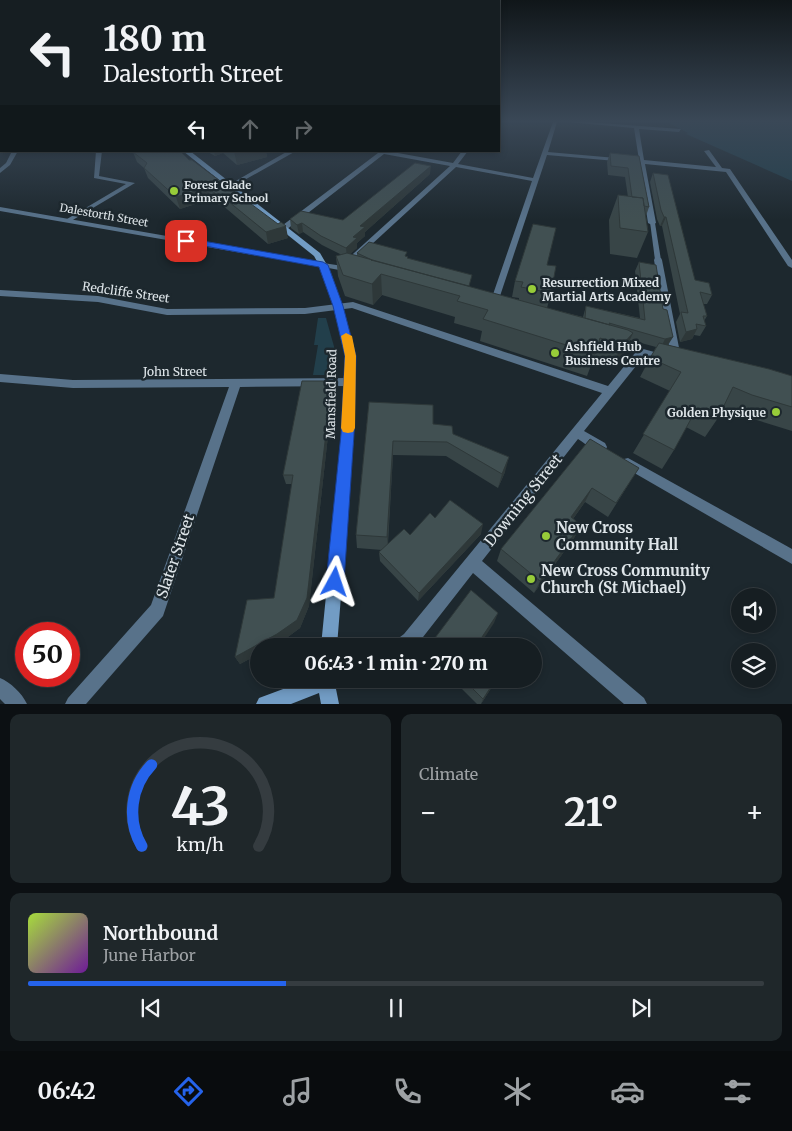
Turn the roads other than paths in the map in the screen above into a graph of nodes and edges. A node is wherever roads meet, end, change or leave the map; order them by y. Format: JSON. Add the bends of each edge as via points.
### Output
{"nodes":[{"id":1,"x":13,"y":155,"type":"edge"},
{"id":2,"x":99,"y":155,"type":"edge"},
{"id":3,"x":191,"y":155,"type":"edge"},
{"id":4,"x":286,"y":155,"type":"edge"},
{"id":5,"x":377,"y":155,"type":"edge"},
{"id":6,"x":396,"y":155,"type":"edge"},
{"id":7,"x":462,"y":155,"type":"edge"},
{"id":8,"x":545,"y":155,"type":"edge"},
{"id":9,"x":571,"y":155,"type":"edge"},
{"id":10,"x":641,"y":155,"type":"edge"},
{"id":11,"x":711,"y":155,"type":"edge"},
{"id":12,"x":642,"y":163,"type":"junction"},
{"id":13,"x":454,"y":166,"type":"junction"},
{"id":14,"x":724,"y":169,"type":"junction"},
{"id":15,"x":0,"y":171,"type":"edge"},
{"id":16,"x":535,"y":180,"type":"junction"},
{"id":17,"x":230,"y":186,"type":"junction"},
{"id":18,"x":0,"y":209,"type":"edge"},
{"id":19,"x":68,"y":220,"type":"junction"},
{"id":20,"x":652,"y":223,"type":"joint"},
{"id":21,"x":283,"y":228,"type":"junction"},
{"id":22,"x":658,"y":260,"type":"joint"},
{"id":23,"x":323,"y":265,"type":"junction"},
{"id":24,"x":792,"y":266,"type":"edge"},
{"id":25,"x":343,"y":268,"type":"junction"},
{"id":26,"x":362,"y":273,"type":"edge"},
{"id":27,"x":0,"y":293,"type":"edge"},
{"id":28,"x":338,"y":306,"type":"junction"},
{"id":29,"x":491,"y":309,"type":"edge"},
{"id":30,"x":604,"y":342,"type":"edge"},
{"id":31,"x":641,"y":352,"type":"junction"},
{"id":32,"x":0,"y":378,"type":"edge"},
{"id":33,"x":350,"y":382,"type":"junction"},
{"id":34,"x":235,"y":385,"type":"junction"},
{"id":35,"x":610,"y":391,"type":"junction"},
{"id":36,"x":576,"y":433,"type":"junction"},
{"id":37,"x":792,"y":557,"type":"edge"},
{"id":38,"x":472,"y":562,"type":"junction"},
{"id":39,"x":330,"y":638,"type":"edge"},
{"id":40,"x":412,"y":638,"type":"edge"},
{"id":41,"x":0,"y":687,"type":"edge"},
{"id":42,"x":307,"y":688,"type":"edge"},
{"id":43,"x":329,"y":688,"type":"edge"},
{"id":44,"x":18,"y":704,"type":"edge"},
{"id":45,"x":74,"y":704,"type":"edge"},
{"id":46,"x":265,"y":704,"type":"edge"},
{"id":47,"x":330,"y":704,"type":"edge"},
{"id":48,"x":638,"y":704,"type":"edge"}],
"edges":[{"from":1,"to":15,"type":"street"},
{"from":2,"to":19,"type":"street","via":[[96,177],[132,183]]},
{"from":3,"to":17,"type":"main road","name":"Mansfield Road"},
{"from":4,"to":17,"type":"street"},
{"from":5,"to":21,"type":"street"},
{"from":6,"to":13,"type":"street"},
{"from":7,"to":13,"type":"street"},
{"from":8,"to":16,"type":"street"},
{"from":9,"to":12,"type":"street"},
{"from":10,"to":12,"type":"street"},
{"from":11,"to":14,"type":"street"},
{"from":12,"to":14,"type":"street"},
{"from":12,"to":20,"type":"street"},
{"from":13,"to":16,"type":"street"},
{"from":13,"to":25,"type":"street"},
{"from":14,"to":24,"type":"street"},
{"from":16,"to":29,"type":"street"},
{"from":17,"to":21,"type":"main road","name":"Mansfield Road"},
{"from":18,"to":19,"type":"street","name":"Dalestorth Street"},
{"from":19,"to":23,"type":"street","name":"Dalestorth Street"},
{"from":20,"to":22,"type":"street"},
{"from":21,"to":23,"type":"main road","name":"Mansfield Road","via":[[317,255]]},
{"from":22,"to":31,"type":"street","via":[[682,362]]},
{"from":23,"to":25,"type":"street","name":"Dalestorth Street"},
{"from":23,"to":28,"type":"main road","name":"Mansfield Road"},
{"from":25,"to":26,"type":"street","name":"Dalestorth Street"},
{"from":27,"to":28,"type":"street","name":"Redcliffe Street","via":[[98,299],[168,312],[305,311]]},
{"from":28,"to":33,"type":"main road","name":"Mansfield Road","via":[[350,356]]},
{"from":28,"to":35,"type":"street","name":"Redcliffe Street","via":[[353,305]]},
{"from":30,"to":31,"type":"street"},
{"from":31,"to":35,"type":"street","name":"Downing Street"},
{"from":32,"to":34,"type":"street","name":"John Street","via":[[72,384]]},
{"from":33,"to":34,"type":"street","name":"John Street"},
{"from":33,"to":39,"type":"main road","name":"Mansfield Road"},
{"from":34,"to":45,"type":"street","name":"Slater Street","via":[[157,610]]},
{"from":35,"to":36,"type":"street","name":"Downing Street"},
{"from":36,"to":37,"type":"street"},
{"from":36,"to":38,"type":"street","name":"Downing Street"},
{"from":38,"to":40,"type":"street","name":"Downing Street"},
{"from":38,"to":48,"type":"street"},
{"from":41,"to":44,"type":"street"},
{"from":42,"to":46,"type":"main road"},
{"from":43,"to":47,"type":"main road"}]}
